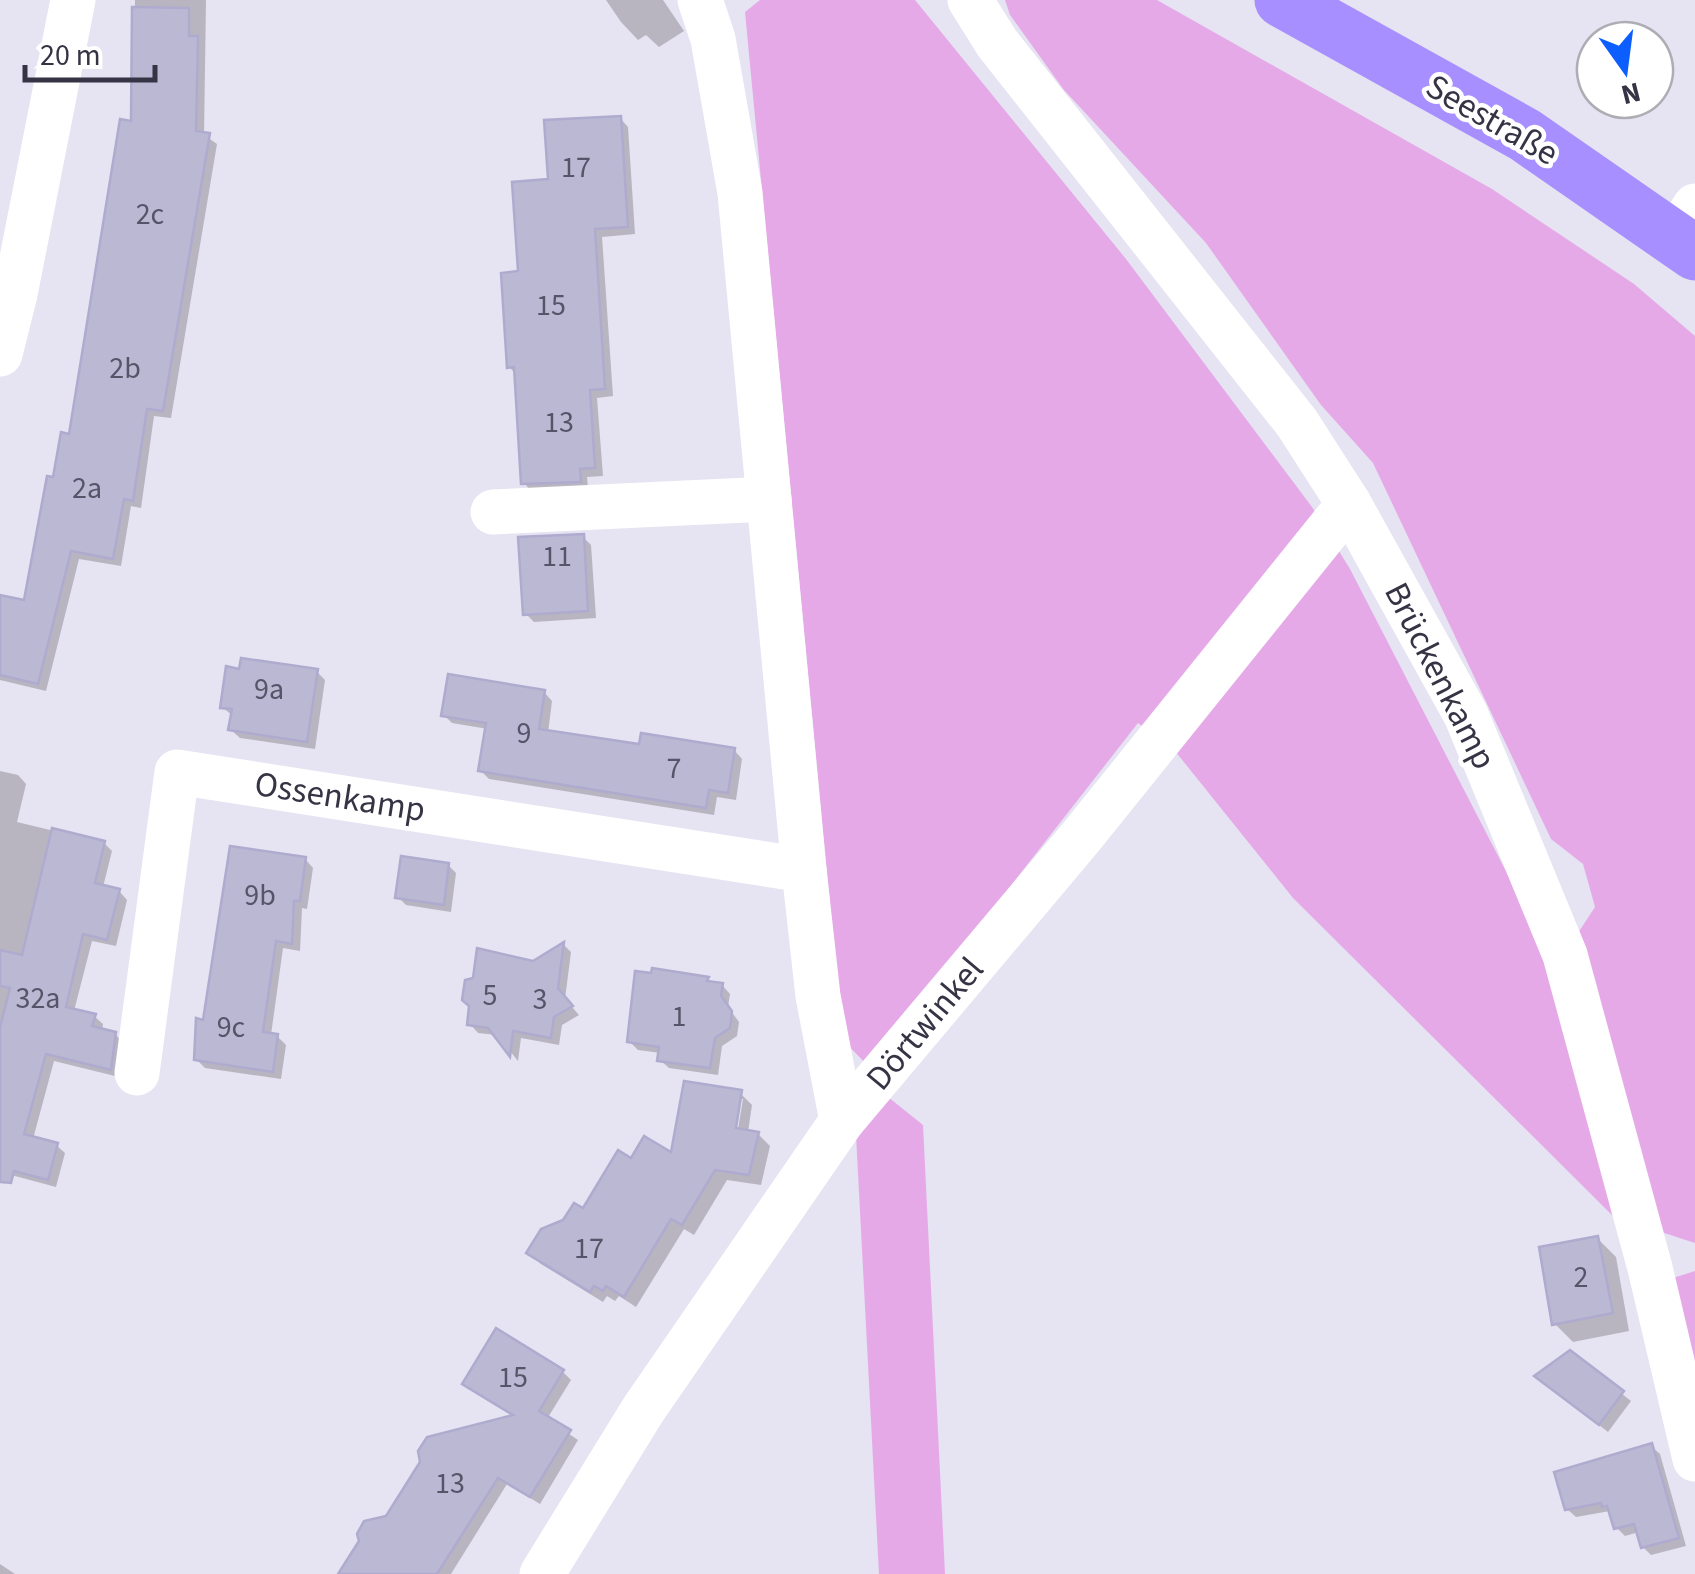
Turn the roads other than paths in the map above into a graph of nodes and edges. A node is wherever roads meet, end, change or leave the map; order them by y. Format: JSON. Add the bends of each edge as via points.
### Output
{"nodes":[{"id":1,"x":73,"y":0,"type":"edge"},
{"id":2,"x":700,"y":0,"type":"edge"},
{"id":3,"x":970,"y":0,"type":"edge"},
{"id":4,"x":1282,"y":0,"type":"edge"},
{"id":5,"x":1688,"y":232,"type":"edge"},
{"id":6,"x":0,"y":354,"type":"edge"},
{"id":7,"x":769,"y":499,"type":"junction"},
{"id":8,"x":1349,"y":504,"type":"junction"},
{"id":9,"x":494,"y":512,"type":"dead end"},
{"id":10,"x":804,"y":870,"type":"junction"},
{"id":11,"x":136,"y":1073,"type":"dead end"},
{"id":12,"x":842,"y":1122,"type":"junction"},
{"id":13,"x":1695,"y":1458,"type":"edge"},
{"id":14,"x":542,"y":1574,"type":"edge"}],
"edges":[{"from":1,"to":6,"type":"street"},
{"from":2,"to":7,"type":"street","via":[[714,39],[740,193]]},
{"from":3,"to":8,"type":"street","name":"Brückenkamp","via":[[997,44],[1297,423]]},
{"from":4,"to":5,"type":"main road","name":"Seestraße"},
{"from":7,"to":9,"type":"street"},
{"from":7,"to":10,"type":"street"},
{"from":8,"to":12,"type":"street","name":"Dörtwinkel"},
{"from":8,"to":13,"type":"street","name":"Brückenkamp","via":[[1466,714],[1566,956]]},
{"from":10,"to":11,"type":"street","name":"Ossenkamp","via":[[178,772]]},
{"from":10,"to":12,"type":"street"},
{"from":12,"to":14,"type":"street","name":"Dörtwinkel","via":[[642,1410]]}]}
